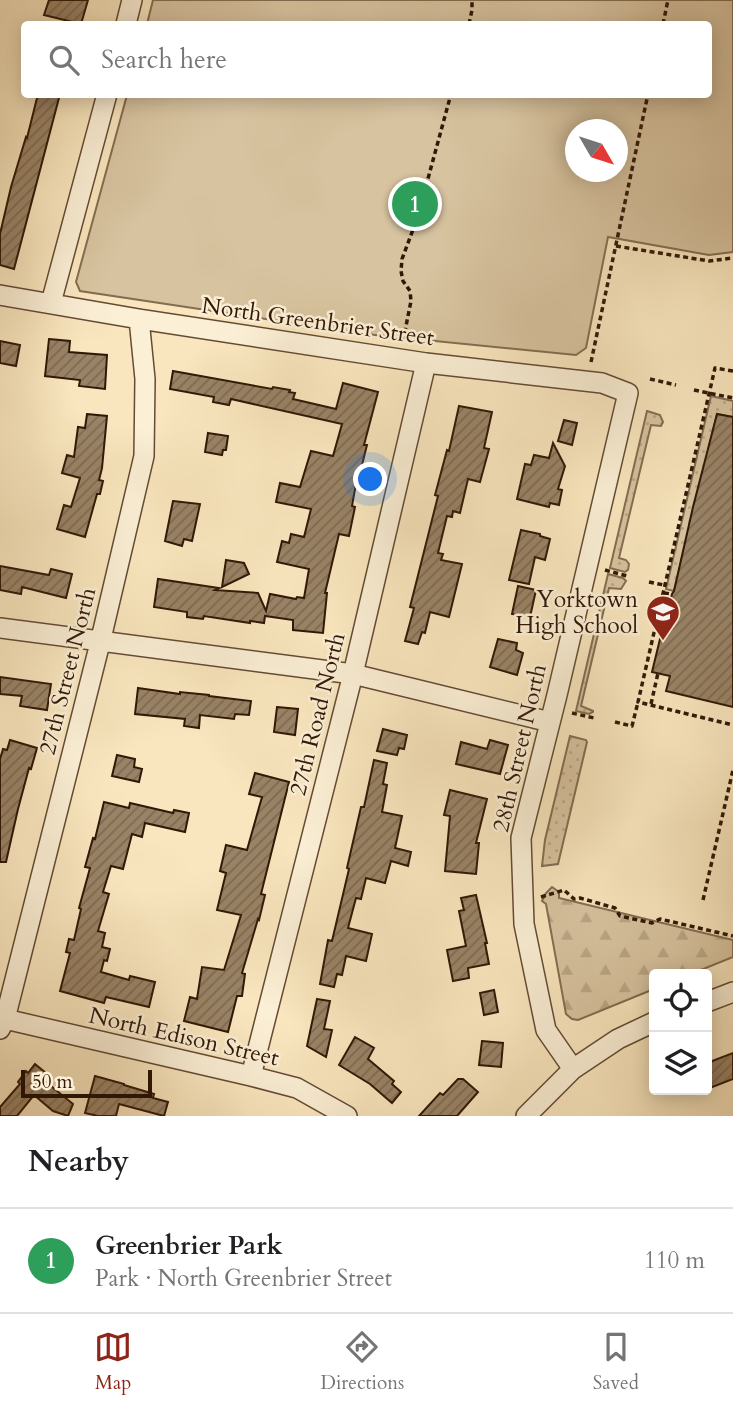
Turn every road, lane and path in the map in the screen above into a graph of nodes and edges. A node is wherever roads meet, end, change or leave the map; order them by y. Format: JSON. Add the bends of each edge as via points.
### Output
{"nodes":[{"id":1,"x":132,"y":0,"type":"edge"},
{"id":2,"x":472,"y":0,"type":"edge"},
{"id":3,"x":668,"y":0,"type":"edge"},
{"id":4,"x":127,"y":21,"type":"edge"},
{"id":5,"x":470,"y":21,"type":"edge"},
{"id":6,"x":664,"y":21,"type":"edge"},
{"id":7,"x":106,"y":98,"type":"edge"},
{"id":8,"x":450,"y":98,"type":"edge"},
{"id":9,"x":647,"y":98,"type":"edge"},
{"id":10,"x":617,"y":246,"type":"junction"},
{"id":11,"x":733,"y":258,"type":"edge"},
{"id":12,"x":0,"y":295,"type":"edge"},
{"id":13,"x":51,"y":303,"type":"junction"},
{"id":14,"x":139,"y":319,"type":"junction"},
{"id":15,"x":403,"y":341,"type":"dead end"},
{"id":16,"x":591,"y":362,"type":"dead end"},
{"id":17,"x":426,"y":363,"type":"junction"},
{"id":18,"x":733,"y":370,"type":"edge"},
{"id":19,"x":650,"y":379,"type":"dead end"},
{"id":20,"x":676,"y":386,"type":"dead end"},
{"id":21,"x":694,"y":390,"type":"dead end"},
{"id":22,"x":709,"y":392,"type":"junction"},
{"id":23,"x":628,"y":393,"type":"joint"},
{"id":24,"x":733,"y":398,"type":"edge"},
{"id":25,"x":605,"y":570,"type":"dead end"},
{"id":26,"x":627,"y":576,"type":"dead end"},
{"id":27,"x":649,"y":582,"type":"dead end"},
{"id":28,"x":665,"y":586,"type":"junction"},
{"id":29,"x":664,"y":593,"type":"junction"},
{"id":30,"x":672,"y":594,"type":"dead end"},
{"id":31,"x":658,"y":617,"type":"junction"},
{"id":32,"x":664,"y":619,"type":"dead end"},
{"id":33,"x":0,"y":628,"type":"edge"},
{"id":34,"x":100,"y":642,"type":"junction"},
{"id":35,"x":658,"y":673,"type":"dead end"},
{"id":36,"x":353,"y":674,"type":"junction"},
{"id":37,"x":638,"y":702,"type":"junction"},
{"id":38,"x":651,"y":704,"type":"junction"},
{"id":39,"x":572,"y":713,"type":"dead end"},
{"id":40,"x":594,"y":718,"type":"dead end"},
{"id":41,"x":550,"y":722,"type":"junction"},
{"id":42,"x":615,"y":722,"type":"dead end"},
{"id":43,"x":733,"y":724,"type":"edge"},
{"id":44,"x":733,"y":770,"type":"edge"},
{"id":45,"x":541,"y":897,"type":"dead end"},
{"id":46,"x":703,"y":900,"type":"dead end"},
{"id":47,"x":733,"y":936,"type":"edge"},
{"id":48,"x":733,"y":992,"type":"edge"},
{"id":49,"x":712,"y":1000,"type":"edge"},
{"id":50,"x":2,"y":1024,"type":"edge"},
{"id":51,"x":649,"y":1024,"type":"edge"},
{"id":52,"x":573,"y":1069,"type":"junction"},
{"id":53,"x":251,"y":1076,"type":"junction"},
{"id":54,"x":347,"y":1116,"type":"edge"},
{"id":55,"x":526,"y":1116,"type":"edge"}],
"edges":[{"from":1,"to":4,"type":"street"},
{"from":2,"to":5,"type":"path"},
{"from":3,"to":6,"type":"path"},
{"from":7,"to":13,"type":"street"},
{"from":8,"to":15,"type":"path","via":[[402,260],[403,281],[411,301]]},
{"from":9,"to":10,"type":"path"},
{"from":10,"to":11,"type":"path","via":[[709,261]]},
{"from":10,"to":16,"type":"path"},
{"from":12,"to":13,"type":"street","name":"North Greenbrier Street"},
{"from":13,"to":14,"type":"street","name":"North Greenbrier Street"},
{"from":14,"to":17,"type":"street","name":"North Greenbrier Street"},
{"from":14,"to":34,"type":"street","name":"27th Street North","via":[[145,379],[144,456]]},
{"from":17,"to":23,"type":"street","name":"North Greenbrier Street","via":[[602,383]]},
{"from":17,"to":36,"type":"street","name":"27th Road North"},
{"from":18,"to":22,"type":"path","via":[[715,368]]},
{"from":19,"to":20,"type":"path"},
{"from":21,"to":22,"type":"path"},
{"from":22,"to":24,"type":"path"},
{"from":22,"to":28,"type":"path"},
{"from":23,"to":41,"type":"street","name":"28th Street North"},
{"from":25,"to":26,"type":"path"},
{"from":27,"to":28,"type":"path"},
{"from":28,"to":29,"type":"path"},
{"from":29,"to":30,"type":"path"},
{"from":29,"to":31,"type":"path"},
{"from":31,"to":32,"type":"path"},
{"from":31,"to":37,"type":"path"},
{"from":33,"to":34,"type":"street"},
{"from":34,"to":36,"type":"street"},
{"from":34,"to":50,"type":"street","name":"27th Street North"},
{"from":35,"to":38,"type":"path"},
{"from":36,"to":41,"type":"street"},
{"from":36,"to":53,"type":"street","name":"27th Road North"},
{"from":37,"to":38,"type":"path"},
{"from":37,"to":42,"type":"path","via":[[632,726]]},
{"from":38,"to":43,"type":"path"},
{"from":39,"to":40,"type":"path"},
{"from":41,"to":52,"type":"street","name":"28th Street North","via":[[521,838],[524,924],[546,1030]]},
{"from":44,"to":46,"type":"path"},
{"from":45,"to":47,"type":"path","via":[[564,890],[573,899],[615,908],[620,916],[652,923],[660,919]]},
{"from":48,"to":49,"type":"street"},
{"from":50,"to":53,"type":"street","name":"North Edison Street"},
{"from":51,"to":52,"type":"street"},
{"from":52,"to":55,"type":"street"},
{"from":53,"to":54,"type":"street","name":"North Edison Street","via":[[297,1088]]}]}
